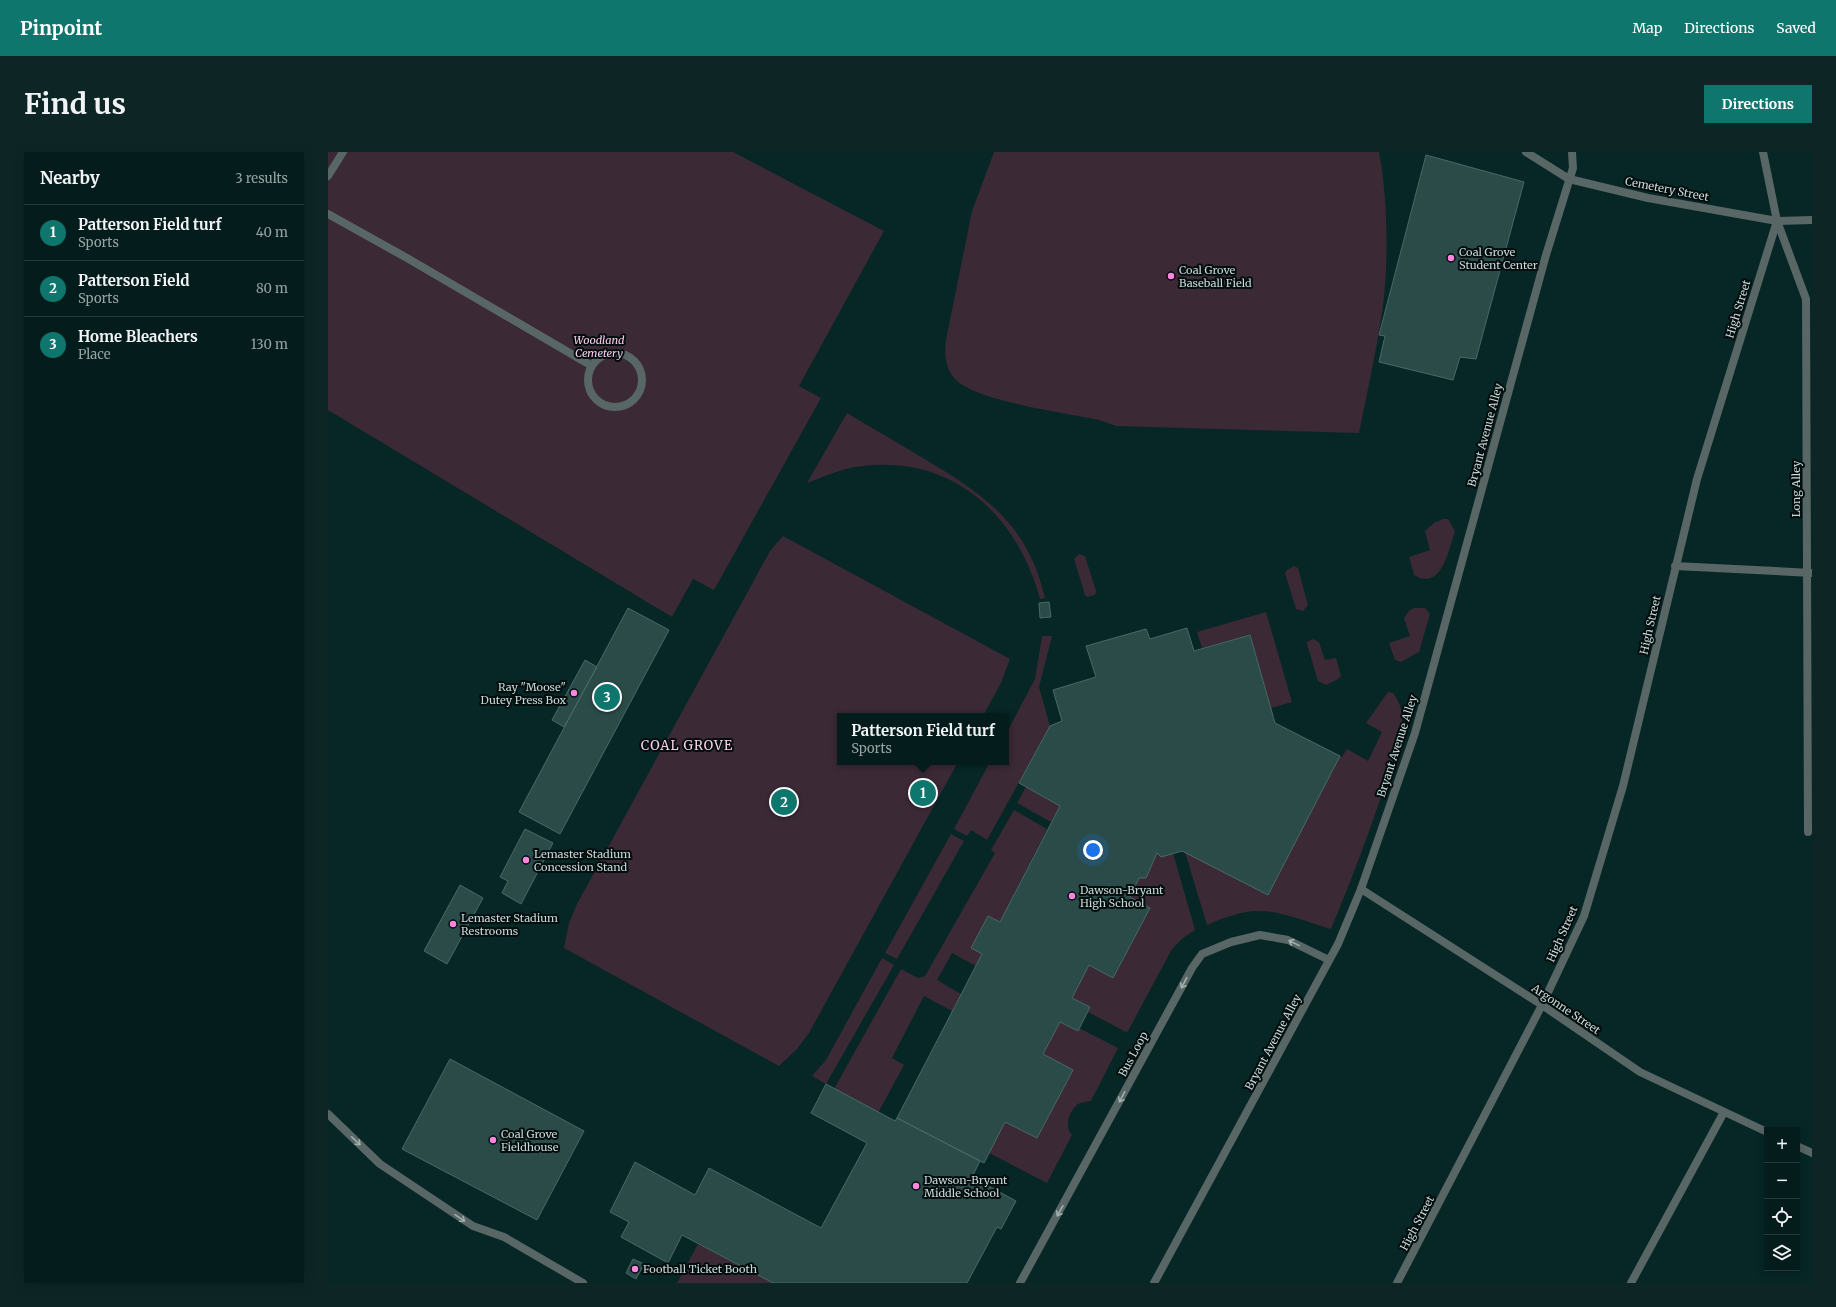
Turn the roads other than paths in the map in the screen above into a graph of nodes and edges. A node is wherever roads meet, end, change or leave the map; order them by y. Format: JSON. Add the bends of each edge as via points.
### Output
{"nodes":[{"id":1,"x":343,"y":152,"type":"edge"},
{"id":2,"x":1526,"y":152,"type":"edge"},
{"id":3,"x":1572,"y":152,"type":"edge"},
{"id":4,"x":1763,"y":152,"type":"edge"},
{"id":5,"x":328,"y":176,"type":"edge"},
{"id":6,"x":1569,"y":179,"type":"junction"},
{"id":7,"x":328,"y":214,"type":"edge"},
{"id":8,"x":1812,"y":220,"type":"edge"},
{"id":9,"x":1777,"y":221,"type":"junction"},
{"id":10,"x":592,"y":366,"type":"junction"},
{"id":11,"x":1675,"y":566,"type":"junction"},
{"id":12,"x":1809,"y":573,"type":"edge"},
{"id":13,"x":1808,"y":832,"type":"dead end"},
{"id":14,"x":1361,"y":889,"type":"junction"},
{"id":15,"x":1329,"y":960,"type":"junction"},
{"id":16,"x":1542,"y":1005,"type":"junction"},
{"id":17,"x":1724,"y":1112,"type":"junction"},
{"id":18,"x":328,"y":1114,"type":"edge"},
{"id":19,"x":1764,"y":1131,"type":"edge"},
{"id":20,"x":1800,"y":1147,"type":"edge"},
{"id":21,"x":1812,"y":1153,"type":"edge"},
{"id":22,"x":583,"y":1283,"type":"edge"},
{"id":23,"x":1020,"y":1283,"type":"edge"},
{"id":24,"x":1154,"y":1283,"type":"edge"},
{"id":25,"x":1397,"y":1283,"type":"edge"},
{"id":26,"x":1631,"y":1283,"type":"edge"}],
"edges":[{"from":1,"to":5,"type":"street"},
{"from":2,"to":6,"type":"street","name":"Cemetery Street"},
{"from":3,"to":6,"type":"street","name":"Bryant Avenue Alley","via":[[1573,168]]},
{"from":4,"to":9,"type":"street","name":"Long Alley"},
{"from":6,"to":9,"type":"street","name":"Cemetery Street","via":[[1648,198]]},
{"from":6,"to":14,"type":"street","name":"Bryant Avenue Alley","via":[[1415,733]]},
{"from":7,"to":10,"type":"street"},
{"from":8,"to":9,"type":"street","name":"Cemetery Street"},
{"from":9,"to":11,"type":"street","name":"High Street","via":[[1697,479]]},
{"from":9,"to":12,"type":"street","name":"Long Alley","via":[[1806,299]]},
{"from":10,"to":10,"type":"street","via":[[588,386],[592,396],[600,403],[610,407],[621,407],[631,403],[638,395],[642,374],[637,364],[629,357],[619,353],[608,354],[599,358]]},
{"from":11,"to":12,"type":"street"},
{"from":11,"to":16,"type":"street","name":"High Street","via":[[1623,786],[1584,916]]},
{"from":12,"to":13,"type":"street","name":"Long Alley"},
{"from":14,"to":15,"type":"street","name":"Bryant Avenue Alley"},
{"from":14,"to":16,"type":"street","name":"Argonne Street"},
{"from":15,"to":23,"type":"street","name":"Bus Loop","one_way":true,"via":[[1288,940],[1260,935],[1231,942],[1202,954]]},
{"from":15,"to":24,"type":"street","name":"Bryant Avenue Alley"},
{"from":16,"to":17,"type":"street","name":"Argonne Street","via":[[1640,1072]]},
{"from":16,"to":25,"type":"street","name":"High Street"},
{"from":17,"to":19,"type":"street","name":"Argonne Street"},
{"from":17,"to":26,"type":"street"},
{"from":18,"to":22,"type":"street","one_way":true,"via":[[380,1164],[473,1226],[504,1236]]},
{"from":20,"to":21,"type":"street"}]}
